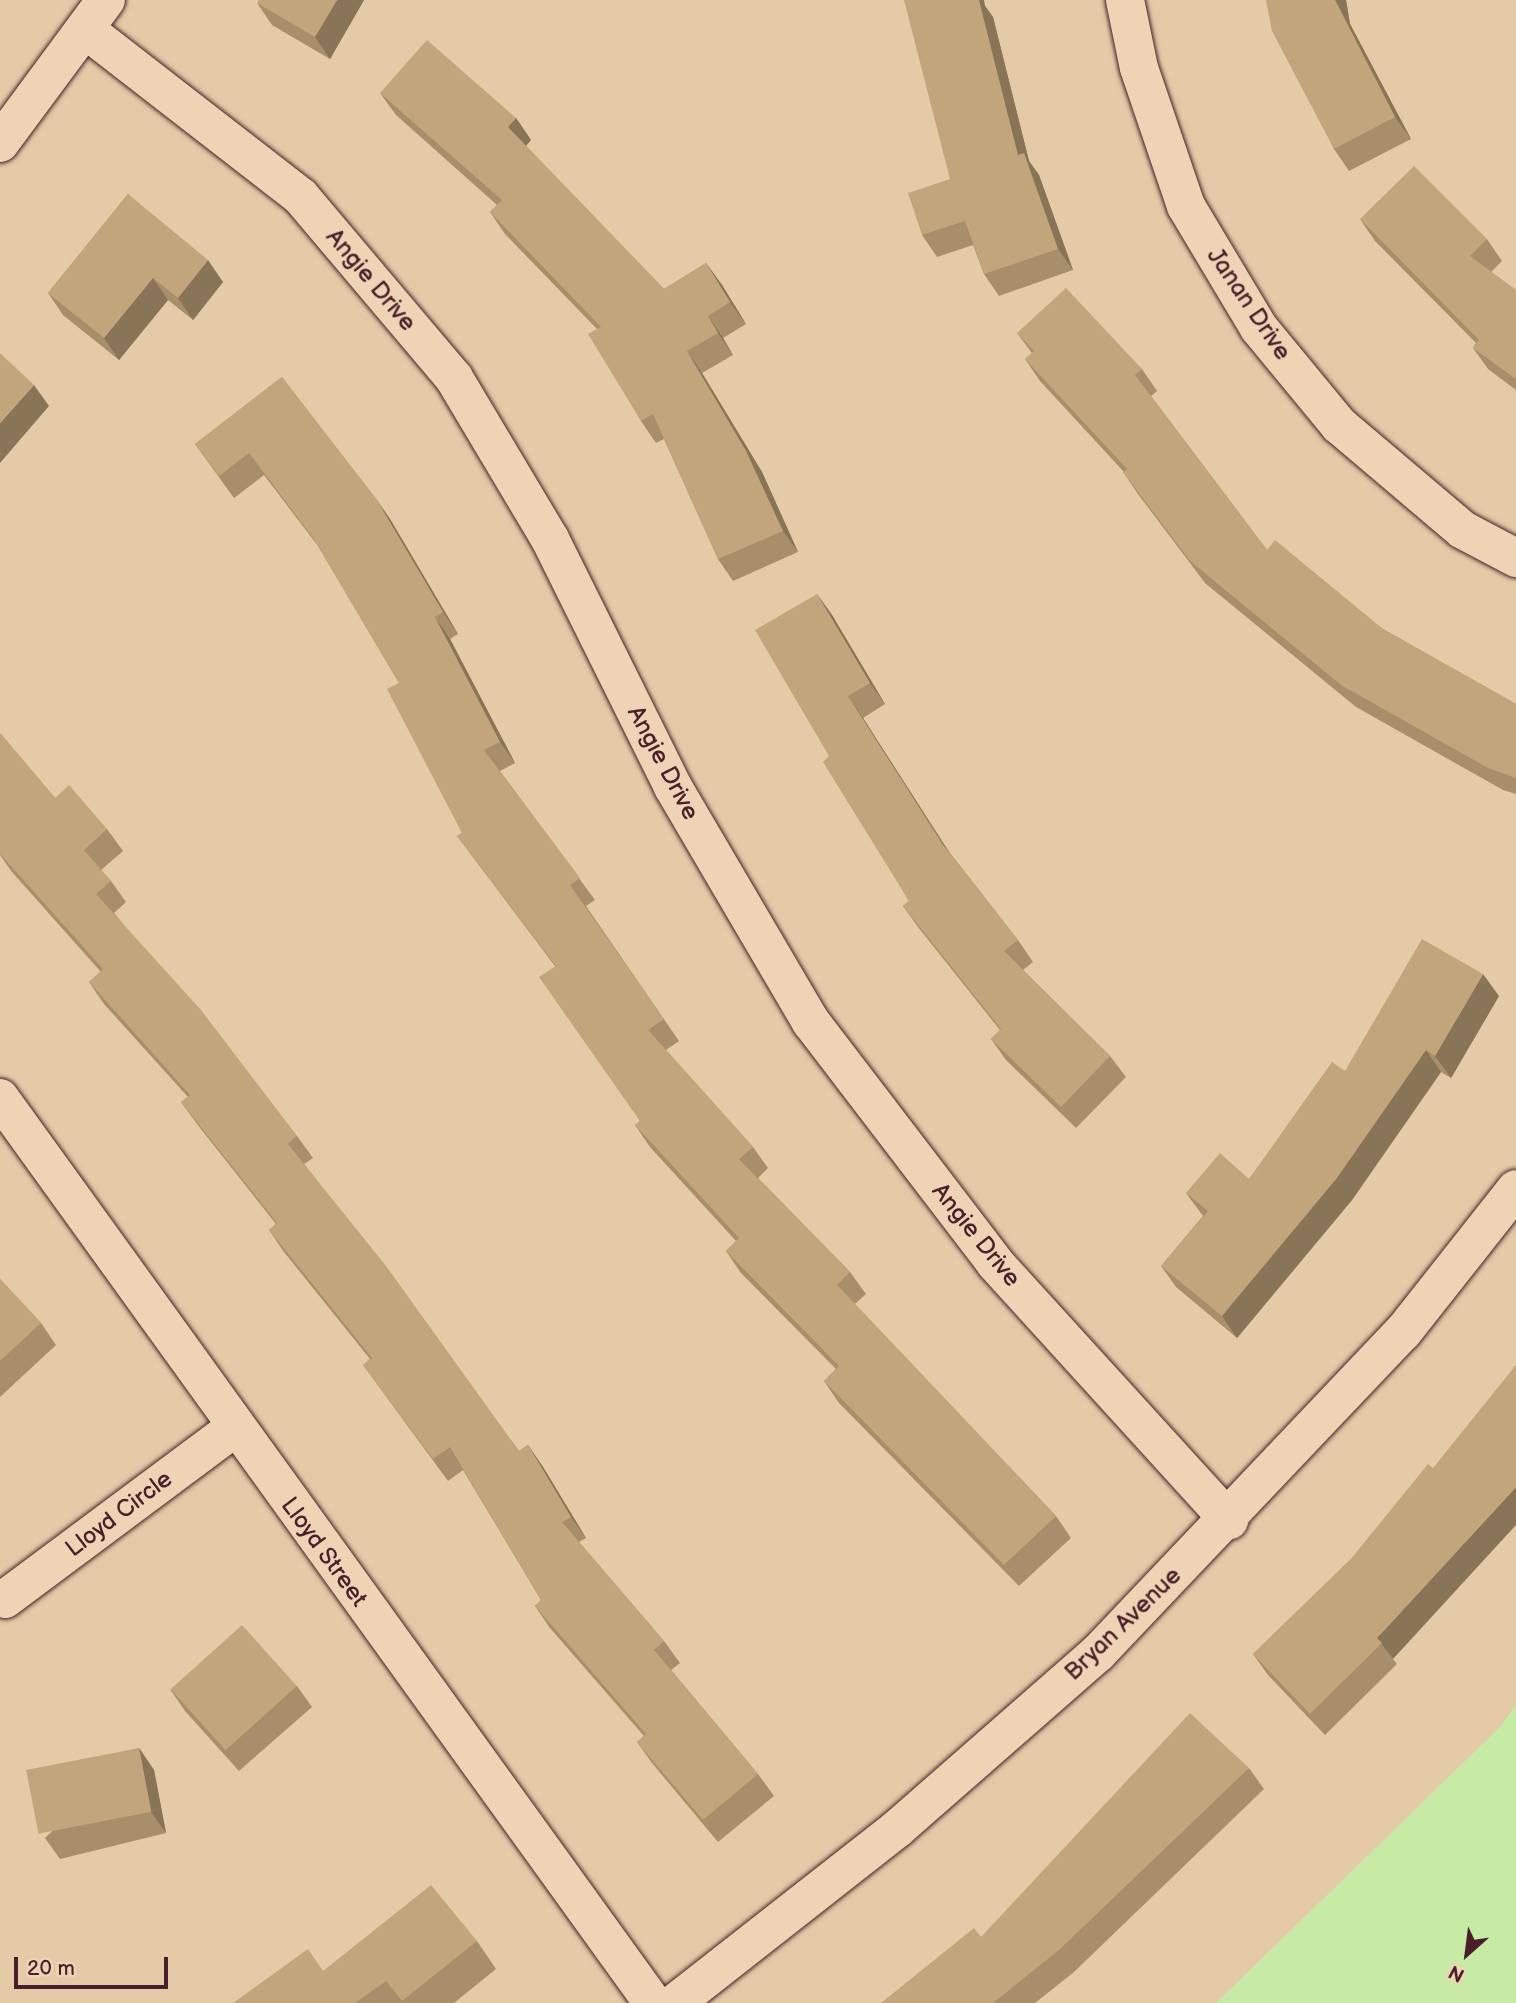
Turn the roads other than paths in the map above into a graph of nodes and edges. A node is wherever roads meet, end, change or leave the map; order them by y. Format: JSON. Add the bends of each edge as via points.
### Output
{"nodes":[{"id":1,"x":1125,"y":0,"type":"edge"},
{"id":2,"x":96,"y":15,"type":"edge"},
{"id":3,"x":0,"y":143,"type":"edge"},
{"id":4,"x":1516,"y":558,"type":"edge"},
{"id":5,"x":0,"y":1098,"type":"edge"},
{"id":6,"x":1516,"y":1189,"type":"edge"},
{"id":7,"x":233,"y":1429,"type":"junction"},
{"id":8,"x":1229,"y":1520,"type":"junction"},
{"id":9,"x":5,"y":1599,"type":"dead end"},
{"id":10,"x":653,"y":2003,"type":"edge"},
{"id":11,"x":675,"y":2003,"type":"edge"}],
"edges":[{"from":1,"to":4,"type":"street","name":"Janan Drive","via":[[1139,68],[1186,206],[1259,328],[1339,425],[1463,530]]},
{"from":2,"to":3,"type":"street"},
{"from":2,"to":8,"type":"street","name":"Angie Drive","via":[[301,197],[454,378],[550,539],[673,787],[811,1022],[995,1263]]},
{"from":5,"to":7,"type":"street","name":"Lloyd Street"},
{"from":6,"to":8,"type":"street","name":"Bryan Avenue","via":[[1404,1332]]},
{"from":7,"to":9,"type":"street","name":"Lloyd Circle"},
{"from":7,"to":10,"type":"street","name":"Lloyd Street"},
{"from":8,"to":11,"type":"street","name":"Bryan Avenue","via":[[1098,1653],[919,1810]]}]}
